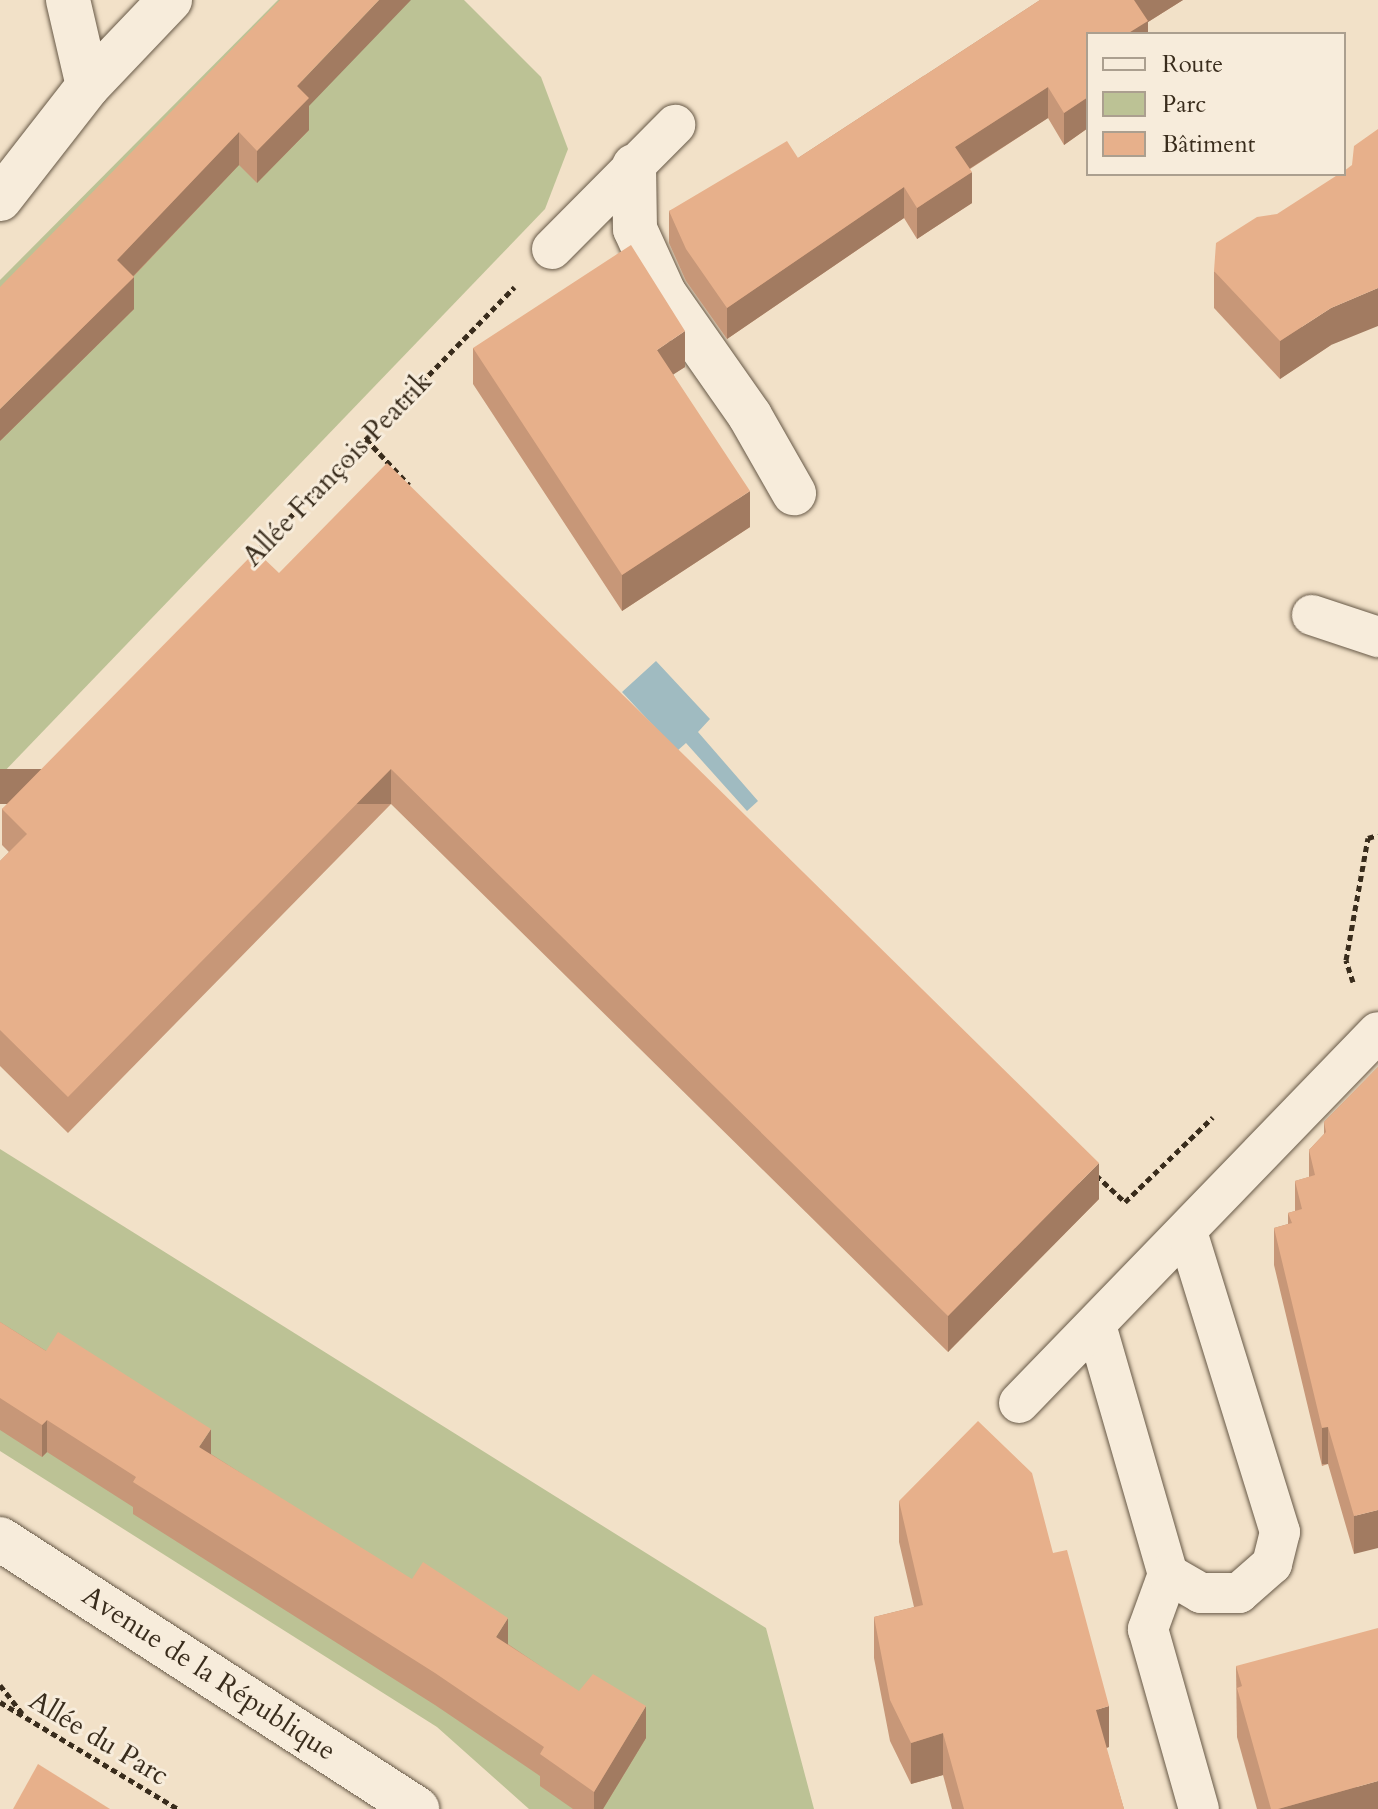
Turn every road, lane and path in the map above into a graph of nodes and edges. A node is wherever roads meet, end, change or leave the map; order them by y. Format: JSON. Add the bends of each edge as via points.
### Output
{"nodes":[{"id":1,"x":68,"y":0,"type":"edge"},
{"id":2,"x":170,"y":0,"type":"edge"},
{"id":3,"x":88,"y":86,"type":"junction"},
{"id":4,"x":675,"y":125,"type":"dead end"},
{"id":5,"x":634,"y":166,"type":"junction"},
{"id":6,"x":0,"y":199,"type":"edge"},
{"id":7,"x":552,"y":249,"type":"joint"},
{"id":8,"x":366,"y":439,"type":"junction"},
{"id":9,"x":794,"y":493,"type":"dead end"},
{"id":10,"x":419,"y":496,"type":"edge"},
{"id":11,"x":244,"y":565,"type":"edge"},
{"id":12,"x":1312,"y":615,"type":"dead end"},
{"id":13,"x":1378,"y":637,"type":"edge"},
{"id":14,"x":1378,"y":835,"type":"edge"},
{"id":15,"x":1343,"y":992,"type":"dead end"},
{"id":16,"x":1378,"y":1032,"type":"edge"},
{"id":17,"x":1217,"y":1114,"type":"dead end"},
{"id":18,"x":1090,"y":1169,"type":"edge"},
{"id":19,"x":1187,"y":1231,"type":"junction"},
{"id":20,"x":1096,"y":1325,"type":"junction"},
{"id":21,"x":1019,"y":1403,"type":"dead end"},
{"id":22,"x":0,"y":1539,"type":"edge"},
{"id":23,"x":1168,"y":1574,"type":"junction"},
{"id":24,"x":0,"y":1685,"type":"edge"},
{"id":25,"x":0,"y":1702,"type":"edge"},
{"id":26,"x":27,"y":1718,"type":"junction"},
{"id":27,"x":178,"y":1809,"type":"edge"},
{"id":28,"x":417,"y":1809,"type":"edge"},
{"id":29,"x":1199,"y":1809,"type":"edge"}],
"edges":[{"from":1,"to":3,"type":"street"},
{"from":2,"to":3,"type":"street"},
{"from":3,"to":6,"type":"street"},
{"from":4,"to":5,"type":"lane"},
{"from":5,"to":7,"type":"lane"},
{"from":5,"to":9,"type":"street","via":[[635,229],[664,293],[750,416]]},
{"from":7,"to":8,"type":"path","name":"Allée François Peatrik"},
{"from":8,"to":10,"type":"path"},
{"from":8,"to":11,"type":"path","name":"Allée François Peatrik"},
{"from":12,"to":13,"type":"lane"},
{"from":14,"to":15,"type":"path","via":[[1368,838],[1346,960],[1354,981]]},
{"from":16,"to":19,"type":"lane"},
{"from":17,"to":18,"type":"path","via":[[1125,1202]]},
{"from":19,"to":20,"type":"lane"},
{"from":19,"to":23,"type":"lane","via":[[1280,1532],[1272,1564],[1239,1593],[1201,1593]]},
{"from":20,"to":21,"type":"lane"},
{"from":20,"to":23,"type":"lane"},
{"from":22,"to":28,"type":"street","name":"Avenue de la République"},
{"from":23,"to":29,"type":"lane","via":[[1148,1629]]},
{"from":24,"to":26,"type":"path"},
{"from":25,"to":26,"type":"path","name":"Allée du Parc"},
{"from":26,"to":27,"type":"path","name":"Allée du Parc"}]}
